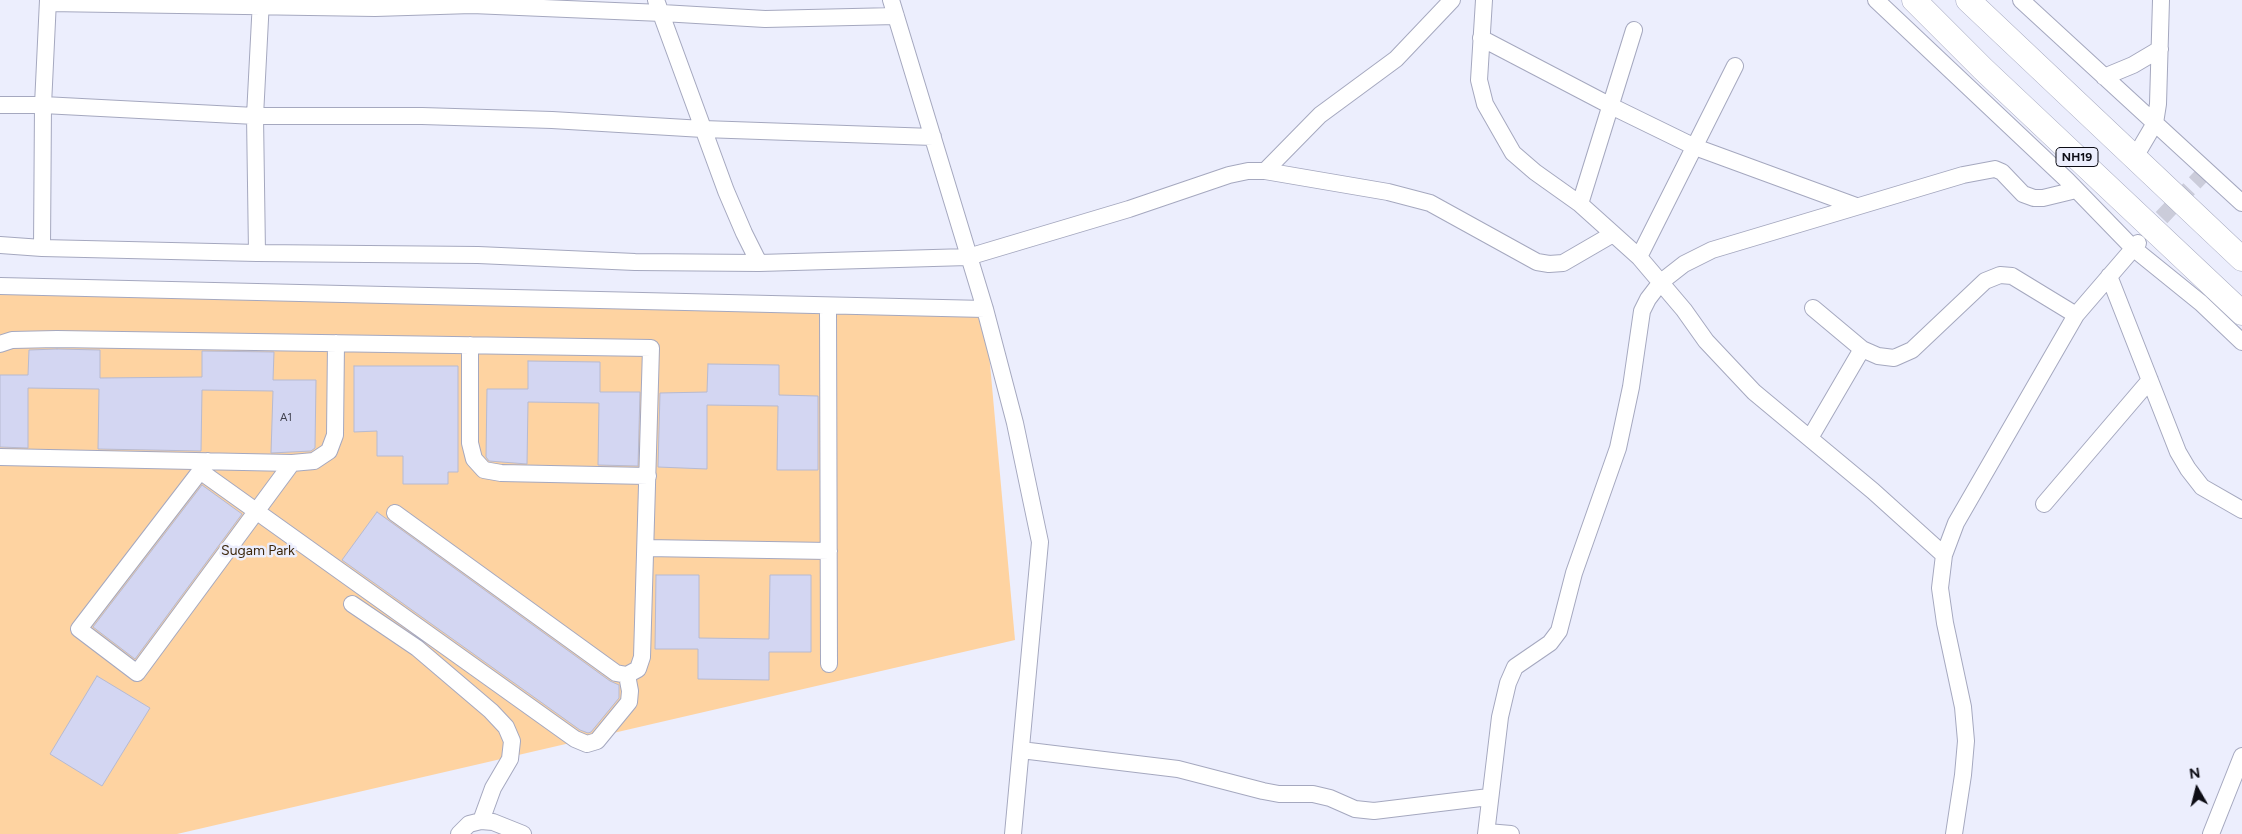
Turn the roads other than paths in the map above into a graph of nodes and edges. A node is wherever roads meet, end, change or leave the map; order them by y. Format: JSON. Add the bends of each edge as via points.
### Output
{"nodes":[{"id":1,"x":891,"y":0,"type":"edge"},
{"id":2,"x":1452,"y":0,"type":"edge"},
{"id":3,"x":1484,"y":0,"type":"edge"},
{"id":4,"x":1876,"y":0,"type":"edge"},
{"id":5,"x":1914,"y":0,"type":"edge"},
{"id":6,"x":1968,"y":0,"type":"edge"},
{"id":7,"x":2020,"y":0,"type":"edge"},
{"id":8,"x":2161,"y":0,"type":"edge"},
{"id":9,"x":48,"y":1,"type":"edge"},
{"id":10,"x":474,"y":2,"type":"edge"},
{"id":11,"x":260,"y":3,"type":"edge"},
{"id":12,"x":375,"y":4,"type":"edge"},
{"id":13,"x":659,"y":6,"type":"edge"},
{"id":14,"x":896,"y":16,"type":"junction"},
{"id":15,"x":1634,"y":30,"type":"dead end"},
{"id":16,"x":1482,"y":38,"type":"junction"},
{"id":17,"x":2160,"y":49,"type":"junction"},
{"id":18,"x":1735,"y":66,"type":"dead end"},
{"id":19,"x":2104,"y":77,"type":"junction"},
{"id":20,"x":0,"y":104,"type":"edge"},
{"id":21,"x":43,"y":105,"type":"junction"},
{"id":22,"x":1611,"y":106,"type":"junction"},
{"id":23,"x":255,"y":116,"type":"junction"},
{"id":24,"x":2155,"y":123,"type":"junction"},
{"id":25,"x":703,"y":129,"type":"junction"},
{"id":26,"x":932,"y":137,"type":"junction"},
{"id":27,"x":1695,"y":147,"type":"junction"},
{"id":28,"x":2135,"y":157,"type":"junction"},
{"id":29,"x":1264,"y":171,"type":"junction"},
{"id":30,"x":2076,"y":190,"type":"junction"},
{"id":31,"x":2242,"y":203,"type":"edge"},
{"id":32,"x":1580,"y":204,"type":"junction"},
{"id":33,"x":1856,"y":206,"type":"junction"},
{"id":34,"x":1613,"y":234,"type":"junction"},
{"id":35,"x":0,"y":245,"type":"edge"},
{"id":36,"x":2136,"y":245,"type":"junction"},
{"id":37,"x":42,"y":248,"type":"junction"},
{"id":38,"x":257,"y":253,"type":"junction"},
{"id":39,"x":968,"y":257,"type":"junction"},
{"id":40,"x":1639,"y":257,"type":"junction"},
{"id":41,"x":2242,"y":259,"type":"edge"},
{"id":42,"x":759,"y":263,"type":"junction"},
{"id":43,"x":2108,"y":276,"type":"junction"},
{"id":44,"x":1662,"y":282,"type":"junction"},
{"id":45,"x":0,"y":286,"type":"edge"},
{"id":46,"x":828,"y":306,"type":"junction"},
{"id":47,"x":1813,"y":308,"type":"dead end"},
{"id":48,"x":984,"y":309,"type":"junction"},
{"id":49,"x":2242,"y":313,"type":"edge"},
{"id":50,"x":2076,"y":315,"type":"junction"},
{"id":51,"x":2242,"y":342,"type":"edge"},
{"id":52,"x":336,"y":343,"type":"junction"},
{"id":53,"x":0,"y":344,"type":"edge"},
{"id":54,"x":470,"y":345,"type":"junction"},
{"id":55,"x":1862,"y":349,"type":"junction"},
{"id":56,"x":2150,"y":380,"type":"junction"},
{"id":57,"x":1810,"y":438,"type":"junction"},
{"id":58,"x":0,"y":457,"type":"edge"},
{"id":59,"x":292,"y":463,"type":"junction"},
{"id":60,"x":204,"y":466,"type":"junction"},
{"id":61,"x":648,"y":476,"type":"junction"},
{"id":62,"x":2044,"y":504,"type":"dead end"},
{"id":63,"x":2242,"y":510,"type":"edge"},
{"id":64,"x":257,"y":511,"type":"junction"},
{"id":65,"x":395,"y":513,"type":"dead end"},
{"id":66,"x":646,"y":548,"type":"junction"},
{"id":67,"x":829,"y":551,"type":"junction"},
{"id":68,"x":1944,"y":555,"type":"junction"},
{"id":69,"x":352,"y":604,"type":"dead end"},
{"id":70,"x":829,"y":664,"type":"dead end"},
{"id":71,"x":627,"y":675,"type":"junction"},
{"id":72,"x":1021,"y":750,"type":"junction"},
{"id":73,"x":2242,"y":756,"type":"edge"},
{"id":74,"x":1489,"y":797,"type":"junction"},
{"id":75,"x":481,"y":821,"type":"junction"},
{"id":76,"x":1486,"y":833,"type":"edge"},
{"id":77,"x":459,"y":834,"type":"edge"},
{"id":78,"x":523,"y":834,"type":"edge"},
{"id":79,"x":1012,"y":834,"type":"edge"},
{"id":80,"x":1511,"y":834,"type":"edge"},
{"id":81,"x":1954,"y":834,"type":"edge"},
{"id":82,"x":2211,"y":834,"type":"edge"}],
"edges":[{"from":1,"to":14,"type":"street"},
{"from":2,"to":29,"type":"street","via":[[1396,59],[1320,115]]},
{"from":3,"to":16,"type":"street"},
{"from":4,"to":30,"type":"street"},
{"from":5,"to":49,"type":"highway","number":"NH19"},
{"from":6,"to":28,"type":"highway","number":"NH19"},
{"from":7,"to":19,"type":"street"},
{"from":8,"to":17,"type":"street"},
{"from":9,"to":11,"type":"street"},
{"from":9,"to":21,"type":"street"},
{"from":10,"to":12,"type":"street"},
{"from":10,"to":13,"type":"street"},
{"from":11,"to":12,"type":"street"},
{"from":11,"to":23,"type":"street"},
{"from":13,"to":14,"type":"street","via":[[765,19]]},
{"from":13,"to":25,"type":"street"},
{"from":14,"to":26,"type":"street"},
{"from":15,"to":22,"type":"street"},
{"from":16,"to":22,"type":"street"},
{"from":16,"to":32,"type":"street","via":[[1479,80],[1485,104],[1495,124],[1513,152]]},
{"from":17,"to":19,"type":"street"},
{"from":17,"to":24,"type":"street"},
{"from":18,"to":27,"type":"street"},
{"from":19,"to":24,"type":"street"},
{"from":20,"to":21,"type":"street"},
{"from":21,"to":23,"type":"street"},
{"from":21,"to":37,"type":"street"},
{"from":22,"to":27,"type":"street"},
{"from":22,"to":32,"type":"street"},
{"from":23,"to":25,"type":"street","via":[[422,116]]},
{"from":23,"to":38,"type":"street"},
{"from":24,"to":28,"type":"street"},
{"from":24,"to":31,"type":"street"},
{"from":25,"to":26,"type":"street"},
{"from":25,"to":42,"type":"street"},
{"from":26,"to":39,"type":"street"},
{"from":27,"to":33,"type":"street"},
{"from":27,"to":40,"type":"street"},
{"from":28,"to":41,"type":"highway","number":"NH19"},
{"from":29,"to":34,"type":"street","via":[[1388,192],[1430,203],[1537,262],[1563,263]]},
{"from":29,"to":39,"type":"street","via":[[1230,175]]},
{"from":30,"to":33,"type":"street","via":[[2034,198],[2023,194],[1995,169]]},
{"from":30,"to":36,"type":"street"},
{"from":32,"to":34,"type":"street"},
{"from":33,"to":44,"type":"street","via":[[1712,250]]},
{"from":34,"to":40,"type":"street"},
{"from":35,"to":37,"type":"street"},
{"from":36,"to":43,"type":"street"},
{"from":36,"to":51,"type":"street"},
{"from":37,"to":38,"type":"street"},
{"from":38,"to":42,"type":"street"},
{"from":39,"to":42,"type":"street"},
{"from":39,"to":48,"type":"street"},
{"from":40,"to":44,"type":"street"},
{"from":43,"to":50,"type":"street"},
{"from":43,"to":56,"type":"street"},
{"from":44,"to":57,"type":"street","via":[[1706,341],[1747,385]]},
{"from":44,"to":74,"type":"street","via":[[1642,311],[1618,448],[1574,573],[1559,631],[1550,643],[1515,668],[1508,683]]},
{"from":45,"to":46,"type":"street"},
{"from":46,"to":48,"type":"street"},
{"from":46,"to":67,"type":"street"},
{"from":47,"to":55,"type":"street"},
{"from":48,"to":72,"type":"street","via":[[1015,423],[1040,542]]},
{"from":50,"to":55,"type":"street","via":[[2012,276],[2000,275],[1985,281],[1904,355],[1894,358],[1878,356]]},
{"from":50,"to":68,"type":"street","via":[[1956,523]]},
{"from":52,"to":53,"type":"street","via":[[57,339],[12,340]]},
{"from":52,"to":54,"type":"street"},
{"from":52,"to":59,"type":"street","via":[[335,435],[329,451],[314,461]]},
{"from":54,"to":61,"type":"street","via":[[470,443],[474,459],[484,470]]},
{"from":54,"to":61,"type":"street","via":[[651,348]]},
{"from":55,"to":57,"type":"street"},
{"from":56,"to":62,"type":"street"},
{"from":56,"to":63,"type":"street","via":[[2178,452],[2188,469],[2202,487]]},
{"from":57,"to":68,"type":"street"},
{"from":58,"to":60,"type":"street"},
{"from":59,"to":60,"type":"street"},
{"from":59,"to":64,"type":"street"},
{"from":60,"to":64,"type":"street"},
{"from":60,"to":64,"type":"street","via":[[79,629],[137,673]]},
{"from":61,"to":66,"type":"street"},
{"from":64,"to":71,"type":"street","via":[[575,739],[587,744],[597,741],[629,702]]},
{"from":65,"to":71,"type":"street","via":[[616,673]]},
{"from":66,"to":67,"type":"street"},
{"from":66,"to":71,"type":"street","via":[[642,657],[638,669]]},
{"from":67,"to":70,"type":"street"},
{"from":68,"to":81,"type":"street","via":[[1940,588],[1966,741]]},
{"from":69,"to":75,"type":"street","via":[[417,648],[506,727],[512,741],[510,759],[493,788]]},
{"from":72,"to":74,"type":"street","via":[[1178,769],[1279,794],[1313,794],[1354,810],[1374,811]]},
{"from":72,"to":79,"type":"street"},
{"from":73,"to":82,"type":"street"},
{"from":74,"to":76,"type":"street"},
{"from":75,"to":77,"type":"street","via":[[469,824]]},
{"from":75,"to":78,"type":"street","via":[[493,822]]},
{"from":76,"to":80,"type":"street"}]}
